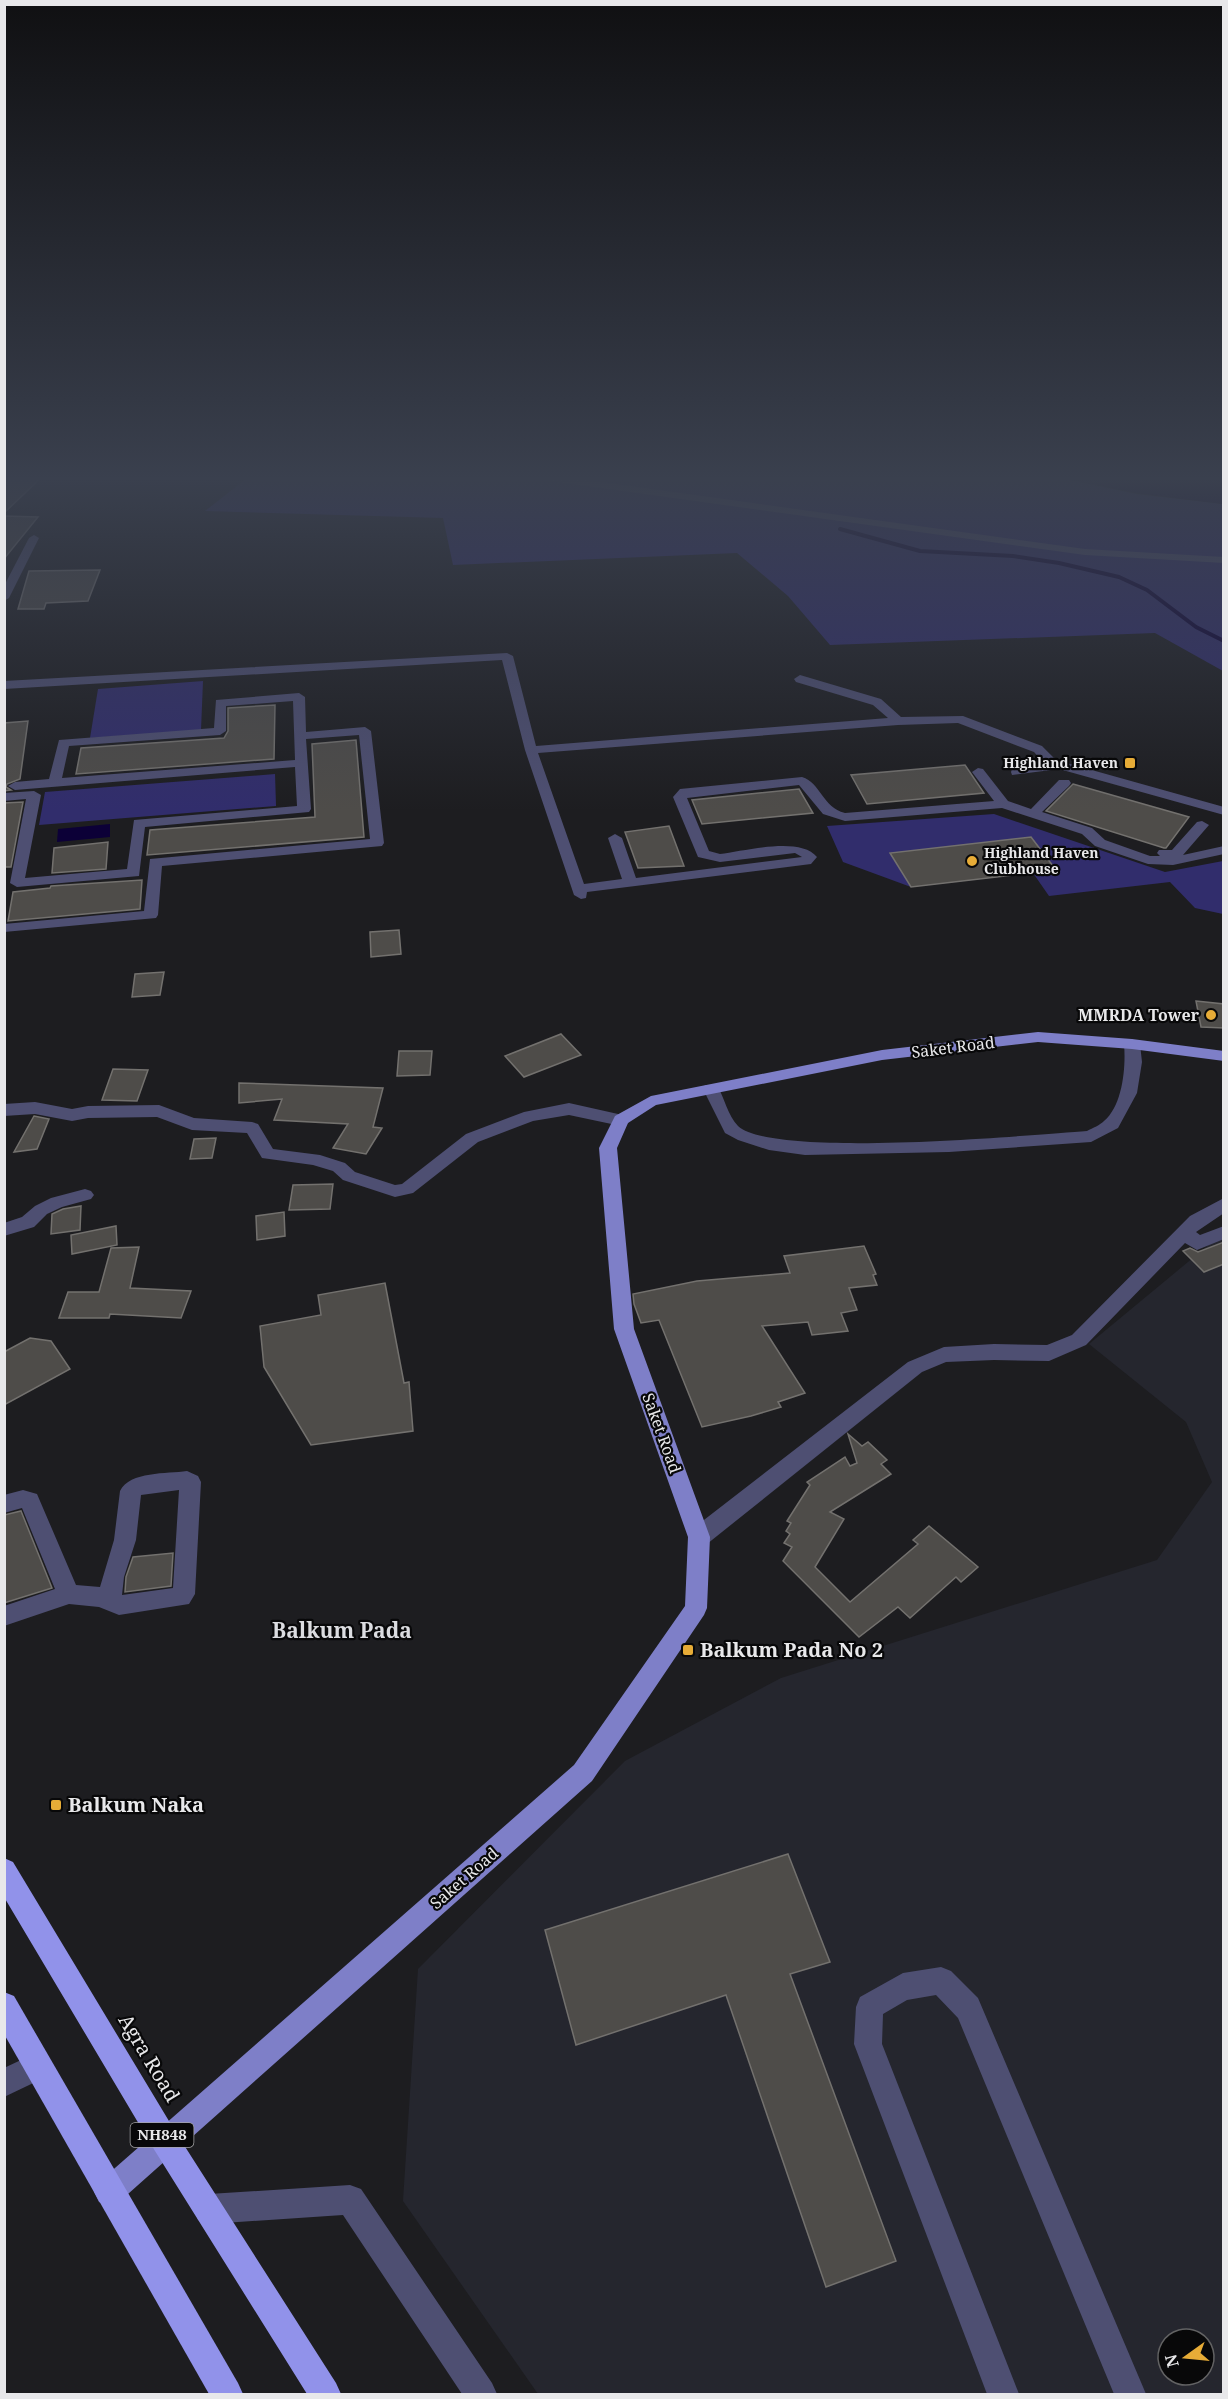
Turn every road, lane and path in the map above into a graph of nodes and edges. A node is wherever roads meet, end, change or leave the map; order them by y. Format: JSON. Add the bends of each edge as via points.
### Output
{"nodes":[{"id":1,"x":800,"y":679,"type":"dead end"},
{"id":2,"x":4,"y":685,"type":"edge"},
{"id":3,"x":898,"y":721,"type":"junction"},
{"id":4,"x":300,"y":736,"type":"junction"},
{"id":5,"x":531,"y":750,"type":"junction"},
{"id":6,"x":301,"y":763,"type":"junction"},
{"id":7,"x":1060,"y":765,"type":"junction"},
{"id":8,"x":978,"y":772,"type":"dead end"},
{"id":9,"x":1017,"y":772,"type":"dead end"},
{"id":10,"x":56,"y":783,"type":"junction"},
{"id":11,"x":1064,"y":783,"type":"dead end"},
{"id":12,"x":4,"y":787,"type":"edge"},
{"id":13,"x":4,"y":798,"type":"edge"},
{"id":14,"x":1003,"y":804,"type":"junction"},
{"id":15,"x":1224,"y":811,"type":"edge"},
{"id":16,"x":1034,"y":813,"type":"junction"},
{"id":17,"x":1202,"y":825,"type":"dead end"},
{"id":18,"x":1087,"y":831,"type":"junction"},
{"id":19,"x":615,"y":838,"type":"dead end"},
{"id":20,"x":1224,"y":838,"type":"edge"},
{"id":21,"x":1205,"y":842,"type":"dead end"},
{"id":22,"x":1224,"y":850,"type":"edge"},
{"id":23,"x":630,"y":882,"type":"junction"},
{"id":24,"x":4,"y":928,"type":"edge"},
{"id":25,"x":1132,"y":1044,"type":"junction"},
{"id":26,"x":1224,"y":1056,"type":"edge"},
{"id":27,"x":711,"y":1089,"type":"junction"},
{"id":28,"x":4,"y":1110,"type":"edge"},
{"id":29,"x":621,"y":1120,"type":"junction"},
{"id":30,"x":85,"y":1195,"type":"dead end"},
{"id":31,"x":1224,"y":1204,"type":"edge"},
{"id":32,"x":4,"y":1230,"type":"edge"},
{"id":33,"x":1224,"y":1232,"type":"edge"},
{"id":34,"x":1192,"y":1238,"type":"junction"},
{"id":35,"x":4,"y":1504,"type":"edge"},
{"id":36,"x":699,"y":1537,"type":"junction"},
{"id":37,"x":69,"y":1594,"type":"junction"},
{"id":38,"x":110,"y":1599,"type":"junction"},
{"id":39,"x":4,"y":1616,"type":"edge"},
{"id":40,"x":4,"y":1871,"type":"edge"},
{"id":41,"x":6,"y":2013,"type":"edge"},
{"id":42,"x":38,"y":2066,"type":"junction"},
{"id":43,"x":4,"y":2083,"type":"edge"},
{"id":44,"x":165,"y":2141,"type":"junction"},
{"id":45,"x":109,"y":2192,"type":"junction"},
{"id":46,"x":209,"y":2209,"type":"junction"},
{"id":47,"x":227,"y":2394,"type":"edge"},
{"id":48,"x":325,"y":2394,"type":"edge"},
{"id":49,"x":481,"y":2394,"type":"edge"},
{"id":50,"x":1003,"y":2394,"type":"edge"},
{"id":51,"x":1130,"y":2394,"type":"edge"}],
"edges":[{"from":1,"to":3,"type":"street","via":[[877,702]]},
{"from":2,"to":5,"type":"street","via":[[507,656]]},
{"from":3,"to":5,"type":"street"},
{"from":3,"to":7,"type":"street","via":[[959,719],[1038,749],[1048,761]]},
{"from":4,"to":6,"type":"street"},
{"from":4,"to":10,"type":"street","via":[[299,697],[220,703],[219,731],[63,743]]},
{"from":4,"to":24,"type":"street","via":[[365,731],[377,843],[155,862],[150,915]]},
{"from":5,"to":23,"type":"street","via":[[580,892]]},
{"from":6,"to":10,"type":"street"},
{"from":6,"to":13,"type":"street","via":[[304,810],[139,823],[134,873],[17,883],[34,795]]},
{"from":7,"to":9,"type":"street"},
{"from":7,"to":15,"type":"street"},
{"from":8,"to":14,"type":"street"},
{"from":10,"to":12,"type":"street"},
{"from":11,"to":16,"type":"street"},
{"from":14,"to":16,"type":"street"},
{"from":14,"to":23,"type":"street","via":[[845,817],[824,810],[802,781],[686,792],[680,796],[703,854],[720,858],[795,849],[810,857],[806,861]]},
{"from":16,"to":18,"type":"street"},
{"from":17,"to":18,"type":"street","via":[[1176,854],[1169,855]]},
{"from":18,"to":22,"type":"street","via":[[1100,843],[1148,860],[1173,861]]},
{"from":19,"to":23,"type":"street"},
{"from":20,"to":21,"type":"street"},
{"from":25,"to":26,"type":"main road","name":"Saket Road"},
{"from":25,"to":27,"type":"main road","name":"Saket Road","via":[[1038,1037],[882,1055]]},
{"from":25,"to":27,"type":"street","via":[[1134,1062],[1129,1093],[1112,1124],[1091,1136],[949,1146],[805,1149],[769,1144],[731,1129]]},
{"from":27,"to":29,"type":"main road","name":"Saket Road","via":[[651,1101]]},
{"from":28,"to":29,"type":"street","via":[[35,1108],[72,1115],[159,1110],[192,1124],[252,1128],[268,1154],[314,1159],[394,1191],[407,1190],[472,1138],[530,1116],[569,1109]]},
{"from":29,"to":36,"type":"main road","name":"Saket Road","via":[[608,1148],[624,1329]]},
{"from":30,"to":32,"type":"street","via":[[57,1202],[28,1222]]},
{"from":31,"to":34,"type":"street"},
{"from":33,"to":34,"type":"street"},
{"from":34,"to":36,"type":"street","via":[[1079,1340],[1049,1353],[944,1355],[915,1367]]},
{"from":35,"to":37,"type":"street","via":[[29,1500]]},
{"from":36,"to":44,"type":"main road","name":"Saket Road","via":[[696,1608],[583,1773]]},
{"from":37,"to":38,"type":"street"},
{"from":37,"to":39,"type":"street"},
{"from":38,"to":38,"type":"street","via":[[118,1605],[184,1594],[190,1482],[187,1480],[131,1491],[125,1540]]},
{"from":40,"to":44,"type":"highway","name":"Agra Road","number":"NH848"},
{"from":41,"to":42,"type":"highway"},
{"from":42,"to":43,"type":"street"},
{"from":42,"to":45,"type":"highway"},
{"from":44,"to":45,"type":"main road","name":"Saket Road"},
{"from":44,"to":46,"type":"highway","name":"Agra Road","number":"NH848"},
{"from":45,"to":47,"type":"highway"},
{"from":46,"to":48,"type":"highway","name":"Agra Road","number":"NH848"},
{"from":46,"to":49,"type":"street","via":[[350,2200]]},
{"from":50,"to":51,"type":"street","via":[[868,2044],[870,2007],[903,1987],[941,1981],[968,2008]]}]}
